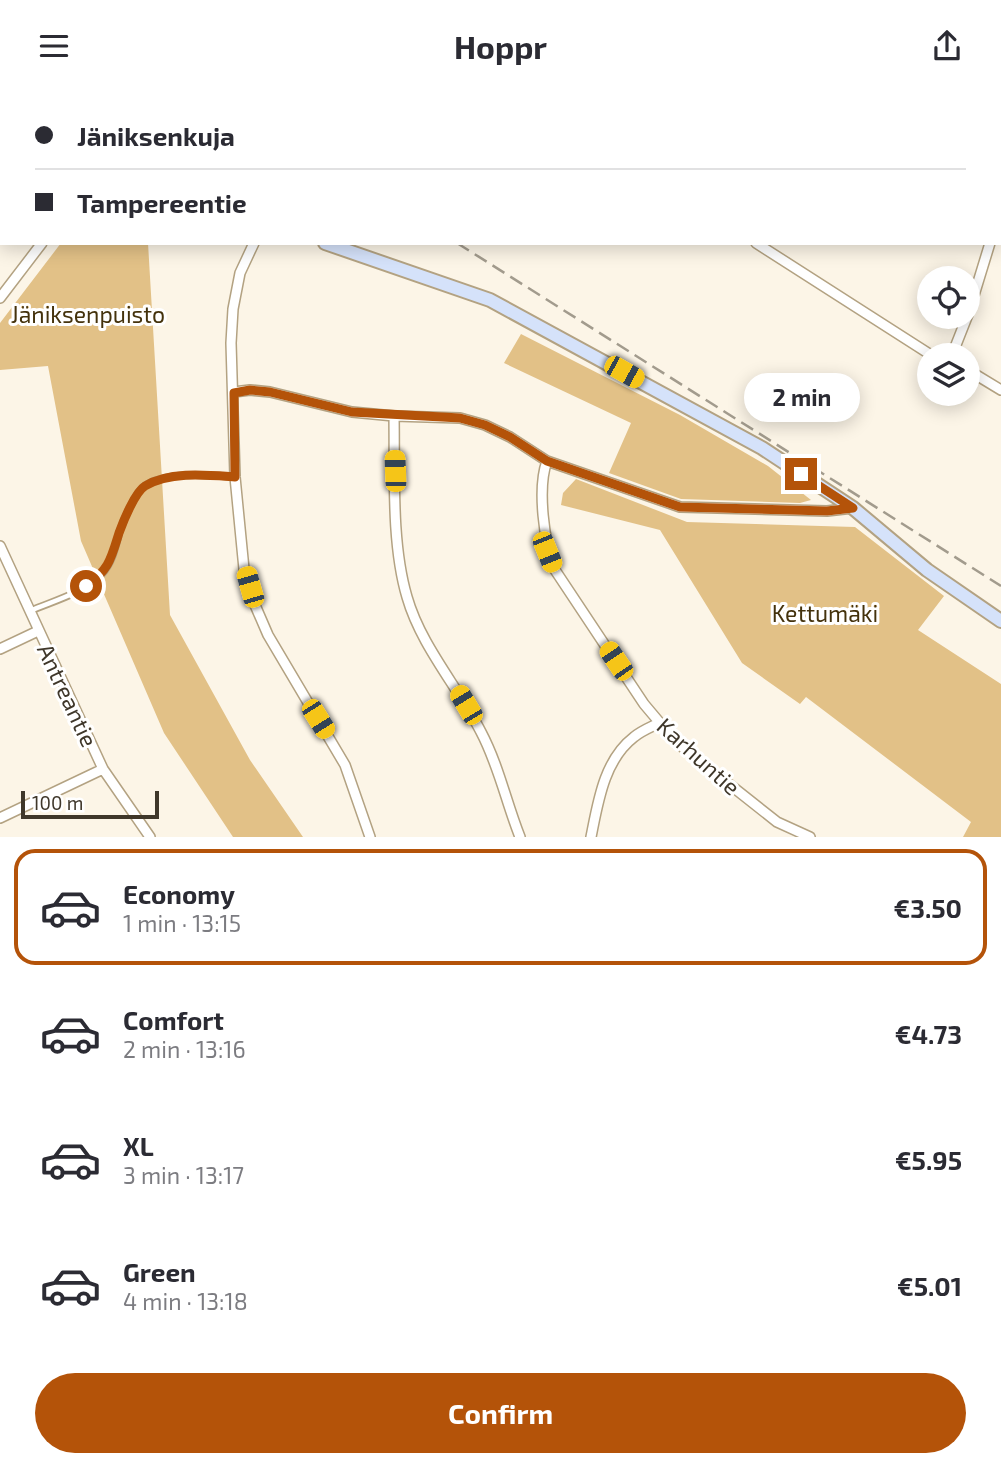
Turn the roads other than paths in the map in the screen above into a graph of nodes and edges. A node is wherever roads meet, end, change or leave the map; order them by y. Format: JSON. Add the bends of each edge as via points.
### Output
{"nodes":[{"id":1,"x":40,"y":245,"type":"edge"},
{"id":2,"x":253,"y":245,"type":"edge"},
{"id":3,"x":331,"y":245,"type":"edge"},
{"id":4,"x":759,"y":245,"type":"edge"},
{"id":5,"x":989,"y":245,"type":"edge"},
{"id":6,"x":980,"y":275,"type":"edge"},
{"id":7,"x":0,"y":298,"type":"edge"},
{"id":8,"x":917,"y":346,"type":"edge"},
{"id":9,"x":980,"y":377,"type":"edge"},
{"id":10,"x":1001,"y":390,"type":"edge"},
{"id":11,"x":234,"y":393,"type":"junction"},
{"id":12,"x":394,"y":416,"type":"junction"},
{"id":13,"x":547,"y":461,"type":"junction"},
{"id":14,"x":235,"y":477,"type":"junction"},
{"id":15,"x":853,"y":508,"type":"junction"},
{"id":16,"x":0,"y":545,"type":"edge"},
{"id":17,"x":29,"y":611,"type":"junction"},
{"id":18,"x":1001,"y":621,"type":"edge"},
{"id":19,"x":38,"y":631,"type":"junction"},
{"id":20,"x":0,"y":649,"type":"edge"},
{"id":21,"x":659,"y":723,"type":"junction"},
{"id":22,"x":103,"y":769,"type":"junction"},
{"id":23,"x":0,"y":818,"type":"edge"},
{"id":24,"x":150,"y":837,"type":"edge"},
{"id":25,"x":370,"y":837,"type":"edge"},
{"id":26,"x":520,"y":837,"type":"edge"},
{"id":27,"x":591,"y":837,"type":"edge"},
{"id":28,"x":810,"y":837,"type":"edge"}],
"edges":[{"from":1,"to":7,"type":"street"},
{"from":2,"to":11,"type":"street","via":[[240,273],[233,309]]},
{"from":3,"to":15,"type":"main road","via":[[517,313],[762,448]]},
{"from":4,"to":8,"type":"street"},
{"from":5,"to":6,"type":"street"},
{"from":9,"to":10,"type":"street"},
{"from":11,"to":12,"type":"street","via":[[270,392],[352,412]]},
{"from":11,"to":14,"type":"street"},
{"from":12,"to":13,"type":"street","via":[[460,418],[485,425]]},
{"from":12,"to":26,"type":"street","via":[[398,562],[407,599],[422,634],[495,758]]},
{"from":13,"to":15,"type":"street","via":[[680,507]]},
{"from":13,"to":21,"type":"street","name":"Karhuntie","via":[[543,519],[547,552]]},
{"from":14,"to":17,"type":"lane","via":[[201,474],[145,486],[124,520],[109,565],[100,576]]},
{"from":14,"to":25,"type":"street","via":[[244,569],[255,605],[345,765]]},
{"from":15,"to":18,"type":"main road","via":[[927,570]]},
{"from":16,"to":17,"type":"street","name":"Antreantie"},
{"from":17,"to":19,"type":"street","name":"Antreantie"},
{"from":19,"to":20,"type":"street"},
{"from":19,"to":22,"type":"street","name":"Antreantie"},
{"from":21,"to":27,"type":"street","via":[[633,737],[610,766]]},
{"from":21,"to":28,"type":"street","name":"Karhuntie","via":[[758,808]]},
{"from":22,"to":23,"type":"street"},
{"from":22,"to":24,"type":"street","name":"Antreantie"}]}
